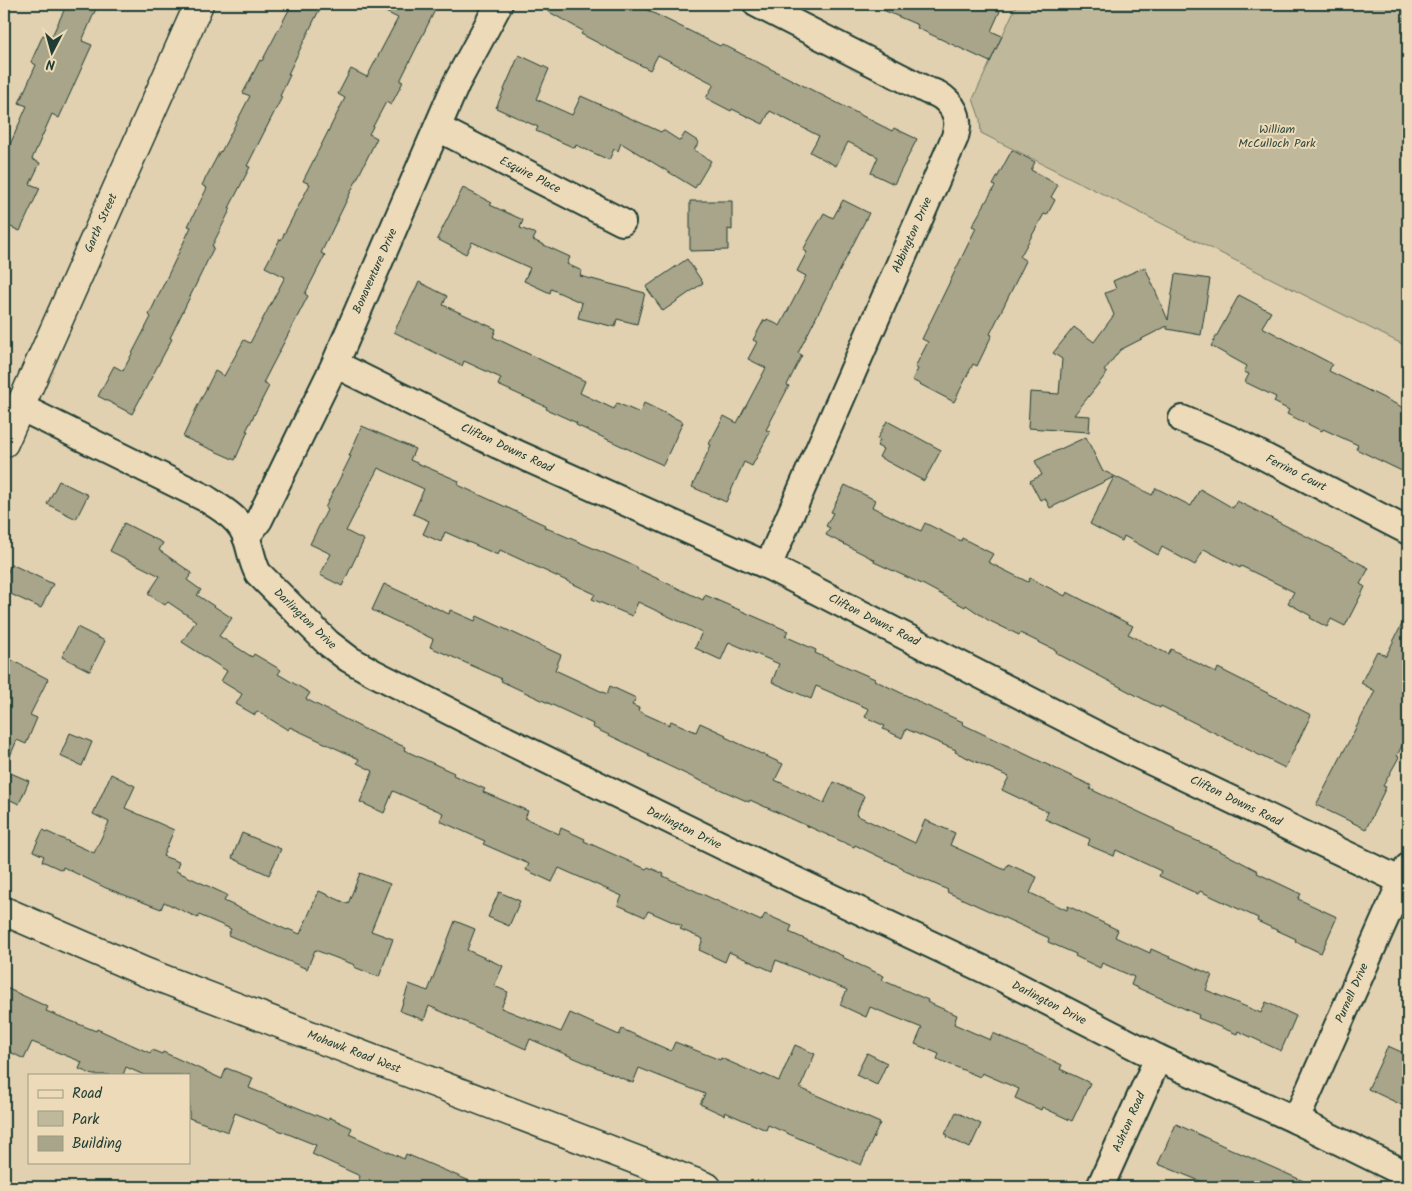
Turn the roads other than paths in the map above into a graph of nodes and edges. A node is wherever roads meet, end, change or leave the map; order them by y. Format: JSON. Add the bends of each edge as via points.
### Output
{"nodes":[{"id":1,"x":198,"y":4,"type":"edge"},
{"id":2,"x":499,"y":4,"type":"edge"},
{"id":3,"x":757,"y":4,"type":"edge"},
{"id":4,"x":438,"y":128,"type":"junction"},
{"id":5,"x":622,"y":222,"type":"dead end"},
{"id":6,"x":335,"y":364,"type":"junction"},
{"id":7,"x":20,"y":407,"type":"junction"},
{"id":8,"x":1182,"y":419,"type":"dead end"},
{"id":9,"x":4,"y":443,"type":"edge"},
{"id":10,"x":1408,"y":531,"type":"edge"},
{"id":11,"x":246,"y":537,"type":"junction"},
{"id":12,"x":768,"y":566,"type":"junction"},
{"id":13,"x":1406,"y":877,"type":"edge"},
{"id":14,"x":4,"y":911,"type":"edge"},
{"id":15,"x":1158,"y":1058,"type":"junction"},
{"id":16,"x":1296,"y":1120,"type":"junction"},
{"id":17,"x":1408,"y":1175,"type":"edge"},
{"id":18,"x":707,"y":1187,"type":"edge"},
{"id":19,"x":1100,"y":1187,"type":"edge"}],
"edges":[{"from":1,"to":7,"type":"main road","name":"Garth Street"},
{"from":2,"to":4,"type":"street","name":"Bonaventure Drive","via":[[456,84]]},
{"from":3,"to":12,"type":"street","name":"Abbington Drive","via":[[935,92],[950,104],[957,121],[956,137]]},
{"from":4,"to":5,"type":"street","name":"Esquire Place"},
{"from":4,"to":6,"type":"street","name":"Bonaventure Drive"},
{"from":6,"to":11,"type":"street","name":"Bonaventure Drive","via":[[258,520]]},
{"from":6,"to":12,"type":"street","name":"Clifton Downs Road","via":[[498,445]]},
{"from":7,"to":9,"type":"main road","name":"Garth Street"},
{"from":7,"to":11,"type":"street","name":"Darlington Drive","via":[[205,498],[238,522]]},
{"from":8,"to":10,"type":"street","name":"Ferrino Court","via":[[1234,441]]},
{"from":11,"to":15,"type":"street","name":"Darlington Drive","via":[[258,573],[328,643],[364,668],[731,850],[1000,977]]},
{"from":12,"to":13,"type":"street","name":"Clifton Downs Road","via":[[1122,747]]},
{"from":13,"to":16,"type":"street","name":"Purnell Drive"},
{"from":14,"to":18,"type":"main road","name":"Mohawk Road West","via":[[145,972]]},
{"from":15,"to":16,"type":"street","name":"Darlington Drive"},
{"from":15,"to":19,"type":"street","name":"Ashton Road"},
{"from":16,"to":17,"type":"street","name":"Darlington Drive"}]}
